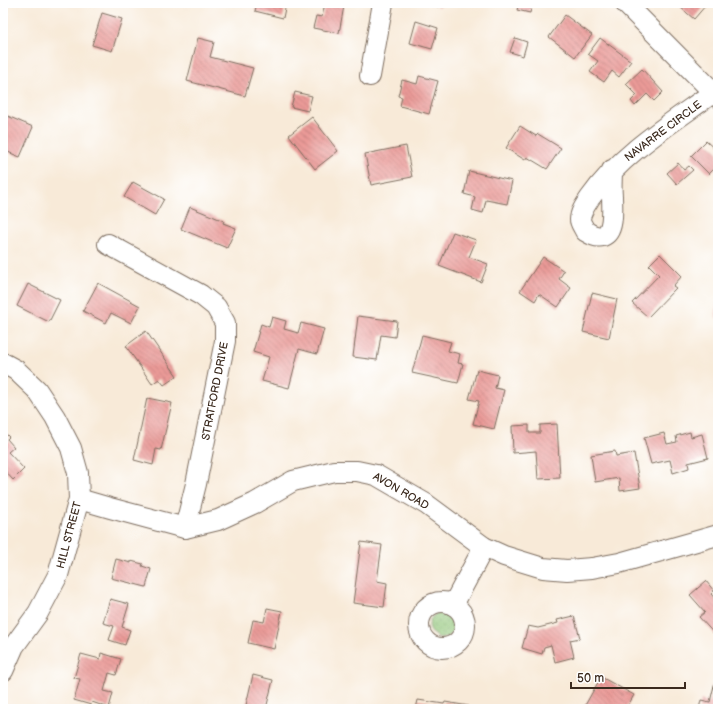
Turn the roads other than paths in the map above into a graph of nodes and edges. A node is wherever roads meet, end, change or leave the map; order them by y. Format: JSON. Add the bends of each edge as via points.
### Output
{"nodes":[{"id":1,"x":383,"y":3,"type":"edge"},
{"id":2,"x":624,"y":3,"type":"edge"},
{"id":3,"x":370,"y":76,"type":"dead end"},
{"id":4,"x":716,"y":94,"type":"edge"},
{"id":5,"x":612,"y":170,"type":"dead end"},
{"id":6,"x":108,"y":244,"type":"dead end"},
{"id":7,"x":3,"y":363,"type":"edge"},
{"id":8,"x":80,"y":499,"type":"junction"},
{"id":9,"x":185,"y":528,"type":"junction"},
{"id":10,"x":718,"y":535,"type":"edge"},
{"id":11,"x":484,"y":547,"type":"junction"},
{"id":12,"x":453,"y":605,"type":"dead end"},
{"id":13,"x":3,"y":671,"type":"edge"}],
"edges":[{"from":1,"to":3,"type":"street"},
{"from":2,"to":4,"type":"street"},
{"from":4,"to":5,"type":"street","name":"NAVARRE CIRCLE","via":[[638,148]]},
{"from":6,"to":9,"type":"street","name":"STRATFORD DRIVE","via":[[201,295],[216,307],[225,323],[225,341]]},
{"from":7,"to":8,"type":"street","name":"HILL STREET","via":[[16,370],[37,390],[55,417],[70,448],[78,474]]},
{"from":8,"to":9,"type":"street","name":"AVON ROAD"},
{"from":8,"to":13,"type":"street","name":"HILL STREET","via":[[58,575],[38,613],[14,646]]},
{"from":9,"to":11,"type":"street","name":"AVON ROAD","via":[[218,520],[293,481],[334,471],[357,471],[376,475],[426,504]]},
{"from":10,"to":11,"type":"street","name":"AVON ROAD","via":[[619,563],[567,570],[522,563]]},
{"from":11,"to":12,"type":"street"}]}
